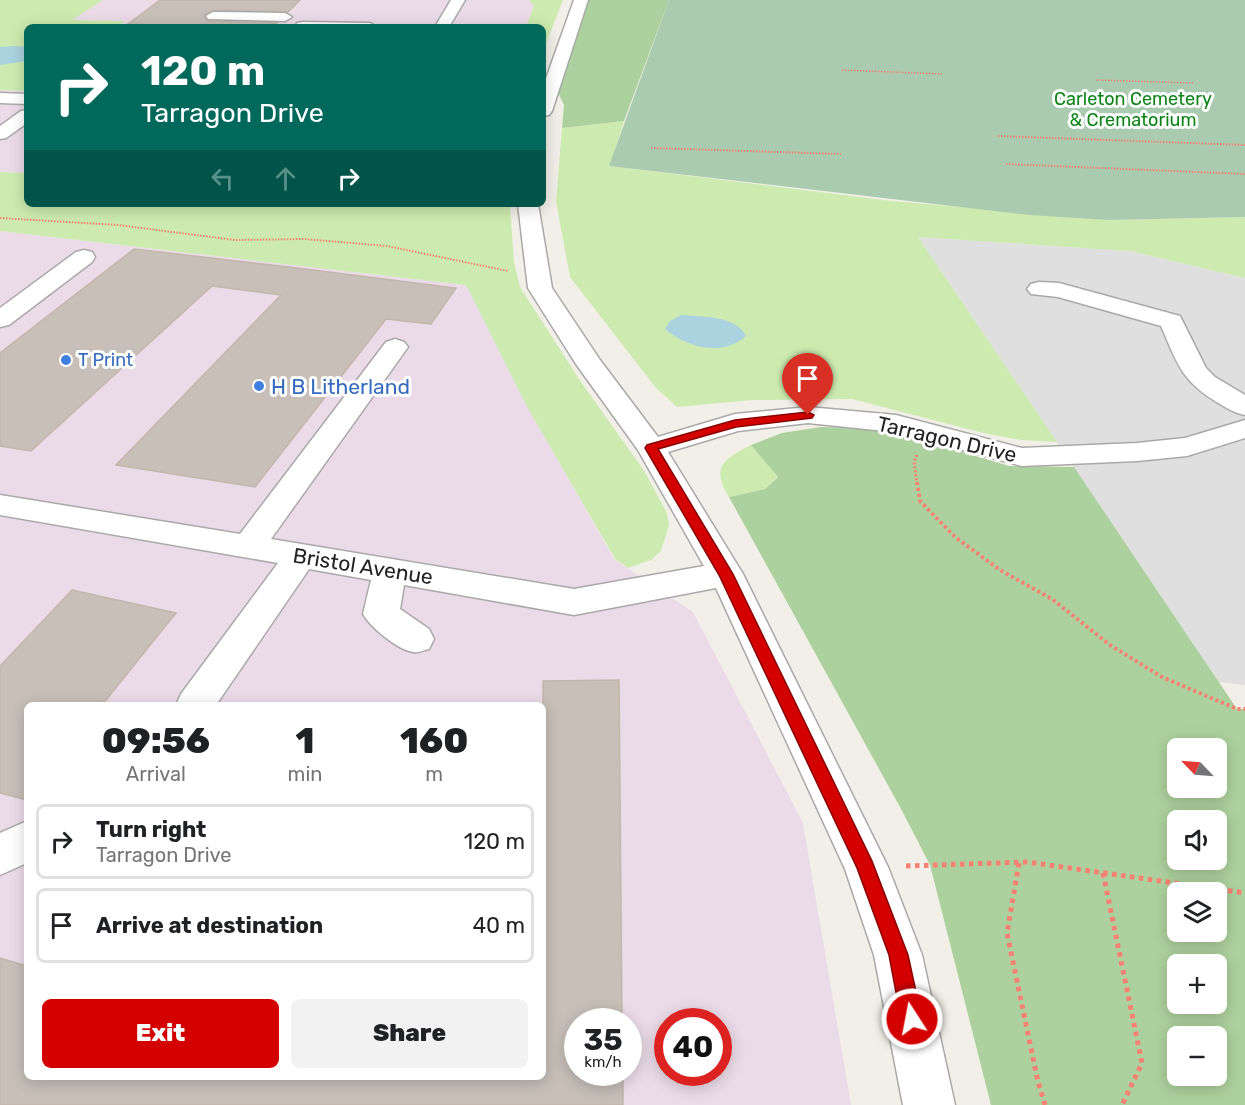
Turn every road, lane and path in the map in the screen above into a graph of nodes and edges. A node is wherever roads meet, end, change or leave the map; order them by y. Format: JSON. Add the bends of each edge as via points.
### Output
{"nodes":[{"id":1,"x":231,"y":0,"type":"edge"},
{"id":2,"x":458,"y":0,"type":"edge"},
{"id":3,"x":581,"y":0,"type":"edge"},
{"id":4,"x":213,"y":16,"type":"junction"},
{"id":5,"x":285,"y":17,"type":"dead end"},
{"id":6,"x":204,"y":24,"type":"edge"},
{"id":7,"x":444,"y":24,"type":"edge"},
{"id":8,"x":842,"y":70,"type":"dead end"},
{"id":9,"x":942,"y":74,"type":"dead end"},
{"id":10,"x":1096,"y":80,"type":"dead end"},
{"id":11,"x":1193,"y":83,"type":"dead end"},
{"id":12,"x":0,"y":98,"type":"edge"},
{"id":13,"x":24,"y":99,"type":"edge"},
{"id":14,"x":546,"y":102,"type":"edge"},
{"id":15,"x":24,"y":117,"type":"edge"},
{"id":16,"x":0,"y":134,"type":"edge"},
{"id":17,"x":998,"y":136,"type":"dead end"},
{"id":18,"x":1245,"y":145,"type":"edge"},
{"id":19,"x":651,"y":148,"type":"dead end"},
{"id":20,"x":841,"y":154,"type":"dead end"},
{"id":21,"x":1006,"y":164,"type":"dead end"},
{"id":22,"x":1245,"y":174,"type":"edge"},
{"id":23,"x":528,"y":207,"type":"edge"},
{"id":24,"x":0,"y":218,"type":"edge"},
{"id":25,"x":84,"y":257,"type":"dead end"},
{"id":26,"x":538,"y":277,"type":"junction"},
{"id":27,"x":1039,"y":289,"type":"dead end"},
{"id":28,"x":0,"y":320,"type":"edge"},
{"id":29,"x":395,"y":347,"type":"dead end"},
{"id":30,"x":1245,"y":407,"type":"edge"},
{"id":31,"x":1245,"y":429,"type":"edge"},
{"id":32,"x":927,"y":433,"type":"junction"},
{"id":33,"x":651,"y":448,"type":"junction"},
{"id":34,"x":0,"y":505,"type":"edge"},
{"id":35,"x":248,"y":547,"type":"junction"},
{"id":36,"x":301,"y":556,"type":"junction"},
{"id":37,"x":390,"y":571,"type":"junction"},
{"id":38,"x":726,"y":574,"type":"junction"},
{"id":39,"x":416,"y":639,"type":"dead end"},
{"id":40,"x":197,"y":702,"type":"edge"},
{"id":41,"x":1245,"y":709,"type":"edge"},
{"id":42,"x":24,"y":843,"type":"edge"},
{"id":43,"x":0,"y":855,"type":"edge"},
{"id":44,"x":1018,"y":863,"type":"junction"},
{"id":45,"x":866,"y":867,"type":"junction"},
{"id":46,"x":1103,"y":873,"type":"junction"},
{"id":47,"x":1245,"y":893,"type":"edge"},
{"id":48,"x":929,"y":1105,"type":"edge"},
{"id":49,"x":1045,"y":1105,"type":"edge"},
{"id":50,"x":1122,"y":1105,"type":"edge"}],
"edges":[{"from":1,"to":4,"type":"street"},
{"from":2,"to":7,"type":"street"},
{"from":3,"to":14,"type":"street"},
{"from":4,"to":5,"type":"street"},
{"from":4,"to":6,"type":"street"},
{"from":8,"to":9,"type":"path"},
{"from":10,"to":11,"type":"path"},
{"from":12,"to":13,"type":"street"},
{"from":15,"to":16,"type":"street"},
{"from":17,"to":18,"type":"path"},
{"from":19,"to":20,"type":"path"},
{"from":21,"to":22,"type":"path"},
{"from":23,"to":26,"type":"street"},
{"from":24,"to":26,"type":"path","via":[[118,225],[235,240],[304,238],[387,246]]},
{"from":25,"to":28,"type":"street"},
{"from":26,"to":33,"type":"street","via":[[540,288],[589,364]]},
{"from":27,"to":30,"type":"street","via":[[1059,290],[1179,318],[1194,371],[1205,383]]},
{"from":29,"to":35,"type":"street"},
{"from":31,"to":32,"type":"street","name":"Tarragon Drive","via":[[1186,447],[1022,457]]},
{"from":32,"to":33,"type":"street","name":"Tarragon Drive","via":[[896,424],[808,415],[735,423]]},
{"from":32,"to":41,"type":"path","via":[[914,462],[920,501],[955,537],[1162,677]]},
{"from":33,"to":38,"type":"street"},
{"from":34,"to":35,"type":"street","name":"Bristol Avenue"},
{"from":35,"to":36,"type":"street","name":"Bristol Avenue"},
{"from":36,"to":37,"type":"street","name":"Bristol Avenue"},
{"from":36,"to":40,"type":"street"},
{"from":37,"to":38,"type":"street","name":"Bristol Avenue","via":[[574,602]]},
{"from":37,"to":39,"type":"street","via":[[381,614]]},
{"from":38,"to":45,"type":"street"},
{"from":42,"to":43,"type":"street"},
{"from":44,"to":45,"type":"path"},
{"from":44,"to":46,"type":"path"},
{"from":44,"to":49,"type":"path","via":[[1007,933]]},
{"from":45,"to":48,"type":"street","via":[[898,955]]},
{"from":46,"to":47,"type":"path"},
{"from":46,"to":50,"type":"path","via":[[1142,1063]]}]}
